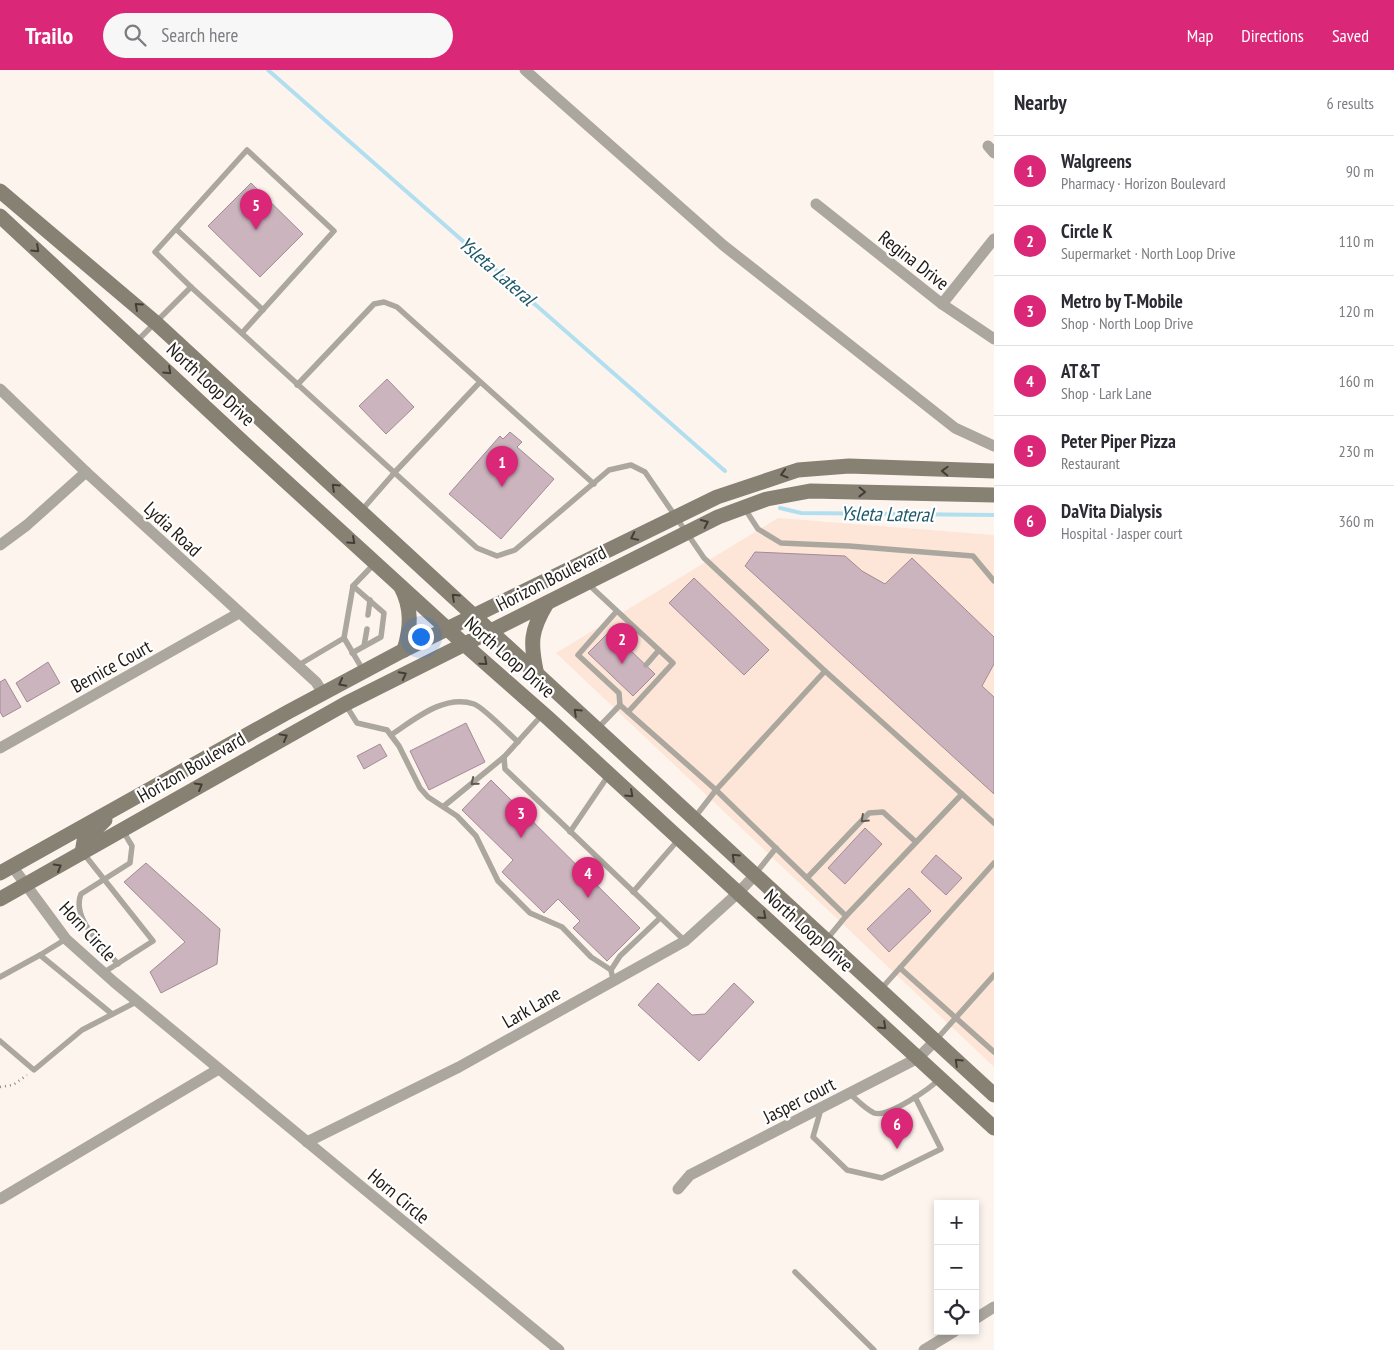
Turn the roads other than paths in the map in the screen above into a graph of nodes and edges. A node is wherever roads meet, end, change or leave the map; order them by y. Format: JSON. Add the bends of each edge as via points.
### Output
{"nodes":[{"id":1,"x":525,"y":70,"type":"edge"},
{"id":2,"x":0,"y":191,"type":"edge"},
{"id":3,"x":816,"y":204,"type":"dead end"},
{"id":4,"x":0,"y":216,"type":"edge"},
{"id":5,"x":176,"y":229,"type":"junction"},
{"id":6,"x":994,"y":239,"type":"edge"},
{"id":7,"x":191,"y":287,"type":"junction"},
{"id":8,"x":942,"y":304,"type":"junction"},
{"id":9,"x":263,"y":310,"type":"junction"},
{"id":10,"x":156,"y":323,"type":"junction"},
{"id":11,"x":242,"y":333,"type":"junction"},
{"id":12,"x":994,"y":339,"type":"edge"},
{"id":13,"x":136,"y":342,"type":"junction"},
{"id":14,"x":480,"y":382,"type":"junction"},
{"id":15,"x":297,"y":385,"type":"junction"},
{"id":16,"x":0,"y":389,"type":"edge"},
{"id":17,"x":994,"y":446,"type":"edge"},
{"id":18,"x":994,"y":471,"type":"edge"},
{"id":19,"x":86,"y":472,"type":"junction"},
{"id":20,"x":395,"y":472,"type":"junction"},
{"id":21,"x":594,"y":484,"type":"junction"},
{"id":22,"x":994,"y":495,"type":"edge"},
{"id":23,"x":744,"y":508,"type":"junction"},
{"id":24,"x":361,"y":511,"type":"junction"},
{"id":25,"x":676,"y":516,"type":"junction"},
{"id":26,"x":686,"y":532,"type":"junction"},
{"id":27,"x":0,"y":545,"type":"edge"},
{"id":28,"x":376,"y":562,"type":"junction"},
{"id":29,"x":994,"y":581,"type":"edge"},
{"id":30,"x":587,"y":582,"type":"junction"},
{"id":31,"x":399,"y":584,"type":"junction"},
{"id":32,"x":354,"y":586,"type":"junction"},
{"id":33,"x":370,"y":600,"type":"junction"},
{"id":34,"x":547,"y":602,"type":"junction"},
{"id":35,"x":616,"y":612,"type":"junction"},
{"id":36,"x":239,"y":614,"type":"junction"},
{"id":37,"x":368,"y":615,"type":"dead end"},
{"id":38,"x":475,"y":616,"type":"junction"},
{"id":39,"x":631,"y":625,"type":"junction"},
{"id":40,"x":367,"y":629,"type":"dead end"},
{"id":41,"x":448,"y":629,"type":"junction"},
{"id":42,"x":490,"y":631,"type":"junction"},
{"id":43,"x":344,"y":638,"type":"junction"},
{"id":44,"x":617,"y":642,"type":"dead end"},
{"id":45,"x":464,"y":644,"type":"junction"},
{"id":46,"x":364,"y":646,"type":"junction"},
{"id":47,"x":404,"y":650,"type":"junction"},
{"id":48,"x":659,"y":650,"type":"junction"},
{"id":49,"x":352,"y":653,"type":"junction"},
{"id":50,"x":599,"y":663,"type":"dead end"},
{"id":51,"x":646,"y":665,"type":"dead end"},
{"id":52,"x":297,"y":666,"type":"junction"},
{"id":53,"x":593,"y":669,"type":"junction"},
{"id":54,"x":825,"y":671,"type":"junction"},
{"id":55,"x":364,"y":672,"type":"junction"},
{"id":56,"x":537,"y":675,"type":"junction"},
{"id":57,"x":624,"y":688,"type":"dead end"},
{"id":58,"x":620,"y":693,"type":"junction"},
{"id":59,"x":323,"y":694,"type":"junction"},
{"id":60,"x":345,"y":704,"type":"junction"},
{"id":61,"x":620,"y":705,"type":"junction"},
{"id":62,"x":628,"y":712,"type":"junction"},
{"id":63,"x":544,"y":714,"type":"junction"},
{"id":64,"x":597,"y":730,"type":"junction"},
{"id":65,"x":391,"y":735,"type":"junction"},
{"id":66,"x":518,"y":742,"type":"junction"},
{"id":67,"x":0,"y":748,"type":"edge"},
{"id":68,"x":504,"y":757,"type":"junction"},
{"id":69,"x":609,"y":774,"type":"junction"},
{"id":70,"x":716,"y":790,"type":"junction"},
{"id":71,"x":962,"y":794,"type":"junction"},
{"id":72,"x":444,"y":806,"type":"junction"},
{"id":73,"x":111,"y":810,"type":"junction"},
{"id":74,"x":694,"y":819,"type":"junction"},
{"id":75,"x":994,"y":823,"type":"edge"},
{"id":76,"x":122,"y":829,"type":"junction"},
{"id":77,"x":570,"y":832,"type":"junction"},
{"id":78,"x":679,"y":839,"type":"junction"},
{"id":79,"x":916,"y":842,"type":"junction"},
{"id":80,"x":776,"y":848,"type":"junction"},
{"id":81,"x":82,"y":852,"type":"junction"},
{"id":82,"x":994,"y":863,"type":"edge"},
{"id":83,"x":6,"y":869,"type":"edge"},
{"id":84,"x":755,"y":875,"type":"junction"},
{"id":85,"x":807,"y":878,"type":"junction"},
{"id":86,"x":104,"y":879,"type":"junction"},
{"id":87,"x":26,"y":885,"type":"junction"},
{"id":88,"x":633,"y":892,"type":"junction"},
{"id":89,"x":738,"y":893,"type":"junction"},
{"id":90,"x":0,"y":899,"type":"edge"},
{"id":91,"x":846,"y":916,"type":"junction"},
{"id":92,"x":660,"y":918,"type":"junction"},
{"id":93,"x":66,"y":939,"type":"junction"},
{"id":94,"x":827,"y":939,"type":"junction"},
{"id":95,"x":685,"y":941,"type":"junction"},
{"id":96,"x":40,"y":955,"type":"junction"},
{"id":97,"x":118,"y":964,"type":"junction"},
{"id":98,"x":900,"y":968,"type":"junction"},
{"id":99,"x":104,"y":973,"type":"junction"},
{"id":100,"x":994,"y":974,"type":"edge"},
{"id":101,"x":612,"y":975,"type":"junction"},
{"id":102,"x":0,"y":977,"type":"edge"},
{"id":103,"x":880,"y":990,"type":"junction"},
{"id":104,"x":136,"y":1002,"type":"junction"},
{"id":105,"x":112,"y":1014,"type":"junction"},
{"id":106,"x":955,"y":1018,"type":"junction"},
{"id":107,"x":0,"y":1040,"type":"edge"},
{"id":108,"x":935,"y":1041,"type":"junction"},
{"id":109,"x":994,"y":1052,"type":"edge"},
{"id":110,"x":918,"y":1058,"type":"junction"},
{"id":111,"x":217,"y":1070,"type":"junction"},
{"id":112,"x":940,"y":1078,"type":"junction"},
{"id":113,"x":849,"y":1093,"type":"junction"},
{"id":114,"x":994,"y":1095,"type":"edge"},
{"id":115,"x":915,"y":1097,"type":"junction"},
{"id":116,"x":822,"y":1107,"type":"junction"},
{"id":117,"x":994,"y":1128,"type":"edge"},
{"id":118,"x":307,"y":1142,"type":"junction"},
{"id":119,"x":678,"y":1189,"type":"dead end"},
{"id":120,"x":0,"y":1198,"type":"edge"},
{"id":121,"x":795,"y":1272,"type":"dead end"},
{"id":122,"x":994,"y":1307,"type":"edge"},
{"id":123,"x":979,"y":1316,"type":"edge"},
{"id":124,"x":948,"y":1335,"type":"edge"},
{"id":125,"x":559,"y":1350,"type":"edge"},
{"id":126,"x":874,"y":1350,"type":"edge"},
{"id":127,"x":924,"y":1350,"type":"edge"}],
"edges":[{"from":1,"to":17,"type":"street","via":[[723,245],[955,428]]},
{"from":10,"to":2,"type":"main road","name":"North Loop Drive","one_way":true},
{"from":3,"to":8,"type":"street","name":"Regina Drive"},
{"from":4,"to":13,"type":"main road","name":"North Loop Drive","one_way":true},
{"from":5,"to":7,"type":"lane","via":[[155,252]]},
{"from":5,"to":9,"type":"lane"},
{"from":5,"to":9,"type":"lane","via":[[246,150],[334,231]]},
{"from":6,"to":8,"type":"street"},
{"from":7,"to":10,"type":"lane"},
{"from":7,"to":11,"type":"lane"},
{"from":8,"to":12,"type":"street","name":"Regina Drive"},
{"from":9,"to":11,"type":"lane"},
{"from":10,"to":13,"type":"lane"},
{"from":24,"to":10,"type":"main road","name":"North Loop Drive","one_way":true},
{"from":11,"to":15,"type":"lane"},
{"from":13,"to":28,"type":"main road","name":"North Loop Drive","one_way":true},
{"from":14,"to":15,"type":"lane","via":[[397,307],[384,302],[374,304]]},
{"from":14,"to":20,"type":"lane"},
{"from":14,"to":21,"type":"lane"},
{"from":15,"to":20,"type":"lane"},
{"from":16,"to":19,"type":"street","name":"Lydia Road"},
{"from":18,"to":25,"type":"main road","name":"Horizon Boulevard","one_way":true,"via":[[849,466],[798,470],[717,496]]},
{"from":19,"to":27,"type":"street"},
{"from":19,"to":36,"type":"street","name":"Lydia Road"},
{"from":20,"to":21,"type":"lane","via":[[477,548],[497,556],[515,550]]},
{"from":20,"to":24,"type":"lane"},
{"from":21,"to":25,"type":"lane","via":[[609,470],[631,465],[645,472]]},
{"from":23,"to":22,"type":"main road","name":"Horizon Boulevard","one_way":true,"via":[[767,499],[810,492]]},
{"from":26,"to":23,"type":"main road","name":"Horizon Boulevard","one_way":true},
{"from":23,"to":29,"type":"lane","via":[[758,529],[781,543],[973,556]]},
{"from":38,"to":24,"type":"main road","name":"North Loop Drive","one_way":true},
{"from":25,"to":26,"type":"lane"},
{"from":25,"to":38,"type":"main road","name":"Horizon Boulevard","one_way":true},
{"from":26,"to":30,"type":"main road","name":"Horizon Boulevard"},
{"from":26,"to":54,"type":"lane","via":[[704,558]]},
{"from":28,"to":31,"type":"main road","name":"North Loop Drive"},
{"from":28,"to":32,"type":"lane"},
{"from":30,"to":34,"type":"main road","name":"Horizon Boulevard"},
{"from":30,"to":35,"type":"lane"},
{"from":31,"to":41,"type":"main road","name":"North Loop Drive"},
{"from":31,"to":47,"type":"main road","via":[[408,606],[410,622]]},
{"from":32,"to":33,"type":"lane"},
{"from":32,"to":43,"type":"lane"},
{"from":33,"to":37,"type":"lane"},
{"from":33,"to":46,"type":"lane","via":[[384,613],[381,637]]},
{"from":34,"to":42,"type":"main road","name":"Horizon Boulevard"},
{"from":34,"to":56,"type":"main road","via":[[534,624],[532,652]]},
{"from":35,"to":39,"type":"lane"},
{"from":35,"to":53,"type":"lane","via":[[578,655]]},
{"from":36,"to":52,"type":"street","name":"Lydia Road"},
{"from":36,"to":67,"type":"street","name":"Bernice Court"},
{"from":38,"to":41,"type":"main road","name":"Horizon Boulevard"},
{"from":38,"to":42,"type":"main road","name":"North Loop Drive"},
{"from":39,"to":44,"type":"lane"},
{"from":39,"to":48,"type":"lane"},
{"from":40,"to":46,"type":"lane"},
{"from":41,"to":45,"type":"main road","name":"North Loop Drive"},
{"from":41,"to":47,"type":"main road","name":"Horizon Boulevard"},
{"from":42,"to":45,"type":"main road","name":"Horizon Boulevard"},
{"from":42,"to":56,"type":"main road","name":"North Loop Drive"},
{"from":43,"to":49,"type":"lane"},
{"from":43,"to":52,"type":"lane"},
{"from":60,"to":45,"type":"main road","name":"Horizon Boulevard","one_way":true},
{"from":45,"to":63,"type":"main road","name":"North Loop Drive","one_way":true},
{"from":46,"to":49,"type":"lane"},
{"from":47,"to":55,"type":"main road","name":"Horizon Boulevard"},
{"from":48,"to":51,"type":"lane"},
{"from":48,"to":62,"type":"lane","via":[[673,663]]},
{"from":49,"to":55,"type":"lane"},
{"from":50,"to":53,"type":"lane"},
{"from":52,"to":59,"type":"street","name":"Lydia Road","via":[[316,682]]},
{"from":53,"to":58,"type":"lane"},
{"from":54,"to":70,"type":"lane"},
{"from":54,"to":71,"type":"lane"},
{"from":55,"to":59,"type":"main road","name":"Horizon Boulevard","one_way":true},
{"from":64,"to":56,"type":"main road","name":"North Loop Drive","one_way":true},
{"from":57,"to":58,"type":"lane"},
{"from":58,"to":61,"type":"lane"},
{"from":59,"to":73,"type":"main road","name":"Horizon Boulevard"},
{"from":60,"to":65,"type":"lane","via":[[357,723],[387,730]]},
{"from":76,"to":60,"type":"main road","name":"Horizon Boulevard","one_way":true},
{"from":61,"to":62,"type":"lane"},
{"from":61,"to":64,"type":"lane"},
{"from":62,"to":70,"type":"lane"},
{"from":63,"to":66,"type":"lane"},
{"from":63,"to":69,"type":"main road","name":"North Loop Drive"},
{"from":64,"to":74,"type":"main road","name":"North Loop Drive"},
{"from":65,"to":66,"type":"lane","via":[[428,711],[453,702],[476,705]]},
{"from":65,"to":72,"type":"lane","via":[[420,788]]},
{"from":66,"to":68,"type":"lane"},
{"from":68,"to":72,"type":"lane","one_way":true},
{"from":68,"to":77,"type":"lane","via":[[505,769]]},
{"from":69,"to":77,"type":"lane"},
{"from":69,"to":78,"type":"main road","name":"North Loop Drive","one_way":true},
{"from":70,"to":74,"type":"lane"},
{"from":70,"to":80,"type":"lane"},
{"from":71,"to":75,"type":"lane"},
{"from":71,"to":79,"type":"lane"},
{"from":72,"to":101,"type":"lane","via":[[476,836],[498,881],[530,913],[562,927]]},
{"from":73,"to":81,"type":"main road","via":[[84,841]]},
{"from":73,"to":83,"type":"main road","name":"Horizon Boulevard"},
{"from":84,"to":74,"type":"main road","name":"North Loop Drive","one_way":true},
{"from":76,"to":81,"type":"main road","name":"Horizon Boulevard"},
{"from":76,"to":86,"type":"lane","via":[[132,846],[130,863]]},
{"from":77,"to":88,"type":"lane"},
{"from":78,"to":88,"type":"lane"},
{"from":78,"to":89,"type":"main road","name":"North Loop Drive"},
{"from":79,"to":85,"type":"lane","one_way":true,"via":[[883,812],[868,814]]},
{"from":79,"to":91,"type":"lane"},
{"from":80,"to":84,"type":"lane"},
{"from":80,"to":85,"type":"lane"},
{"from":81,"to":86,"type":"lane"},
{"from":87,"to":81,"type":"main road","name":"Horizon Boulevard","one_way":true},
{"from":82,"to":98,"type":"lane"},
{"from":83,"to":87,"type":"street","name":"Horn Circle"},
{"from":84,"to":89,"type":"street","name":"Lark Lane"},
{"from":84,"to":94,"type":"main road","name":"North Loop Drive"},
{"from":85,"to":91,"type":"lane"},
{"from":86,"to":97,"type":"lane","via":[[81,894],[78,901],[80,916]]},
{"from":86,"to":97,"type":"lane","via":[[153,941]]},
{"from":87,"to":90,"type":"main road","name":"Horizon Boulevard"},
{"from":87,"to":93,"type":"street","name":"Horn Circle"},
{"from":88,"to":92,"type":"lane"},
{"from":89,"to":95,"type":"street","name":"Lark Lane"},
{"from":89,"to":110,"type":"main road","name":"North Loop Drive","one_way":true},
{"from":91,"to":94,"type":"lane"},
{"from":92,"to":95,"type":"lane"},
{"from":92,"to":101,"type":"lane","via":[[620,956]]},
{"from":93,"to":96,"type":"lane"},
{"from":93,"to":99,"type":"street","name":"Horn Circle"},
{"from":94,"to":103,"type":"main road","name":"North Loop Drive"},
{"from":95,"to":101,"type":"street","name":"Lark Lane"},
{"from":96,"to":102,"type":"lane"},
{"from":96,"to":105,"type":"lane"},
{"from":97,"to":99,"type":"lane"},
{"from":98,"to":103,"type":"lane"},
{"from":98,"to":106,"type":"lane"},
{"from":99,"to":104,"type":"street","name":"Horn Circle"},
{"from":100,"to":106,"type":"lane"},
{"from":101,"to":118,"type":"street","name":"Lark Lane","via":[[459,1067]]},
{"from":103,"to":108,"type":"main road","name":"North Loop Drive"},
{"from":104,"to":105,"type":"lane"},
{"from":104,"to":111,"type":"street","name":"Horn Circle"},
{"from":105,"to":107,"type":"lane","via":[[82,1030],[34,1070]]},
{"from":106,"to":108,"type":"lane"},
{"from":106,"to":109,"type":"lane"},
{"from":108,"to":110,"type":"street","name":"Jasper court"},
{"from":114,"to":108,"type":"main road","name":"North Loop Drive","one_way":true},
{"from":110,"to":112,"type":"main road","name":"North Loop Drive"},
{"from":110,"to":113,"type":"street","name":"Jasper court"},
{"from":111,"to":118,"type":"street","name":"Horn Circle"},
{"from":111,"to":120,"type":"street"},
{"from":112,"to":115,"type":"lane","via":[[931,1088]]},
{"from":112,"to":117,"type":"main road","name":"North Loop Drive"},
{"from":113,"to":115,"type":"lane","via":[[874,1113],[884,1114]]},
{"from":113,"to":116,"type":"street","name":"Jasper court"},
{"from":115,"to":116,"type":"lane","via":[[941,1149],[882,1178],[847,1170],[813,1137]]},
{"from":116,"to":119,"type":"street","name":"Jasper court","via":[[690,1176]]},
{"from":118,"to":125,"type":"street","name":"Horn Circle"},
{"from":121,"to":126,"type":"lane"},
{"from":122,"to":123,"type":"street"},
{"from":124,"to":127,"type":"street"}]}
